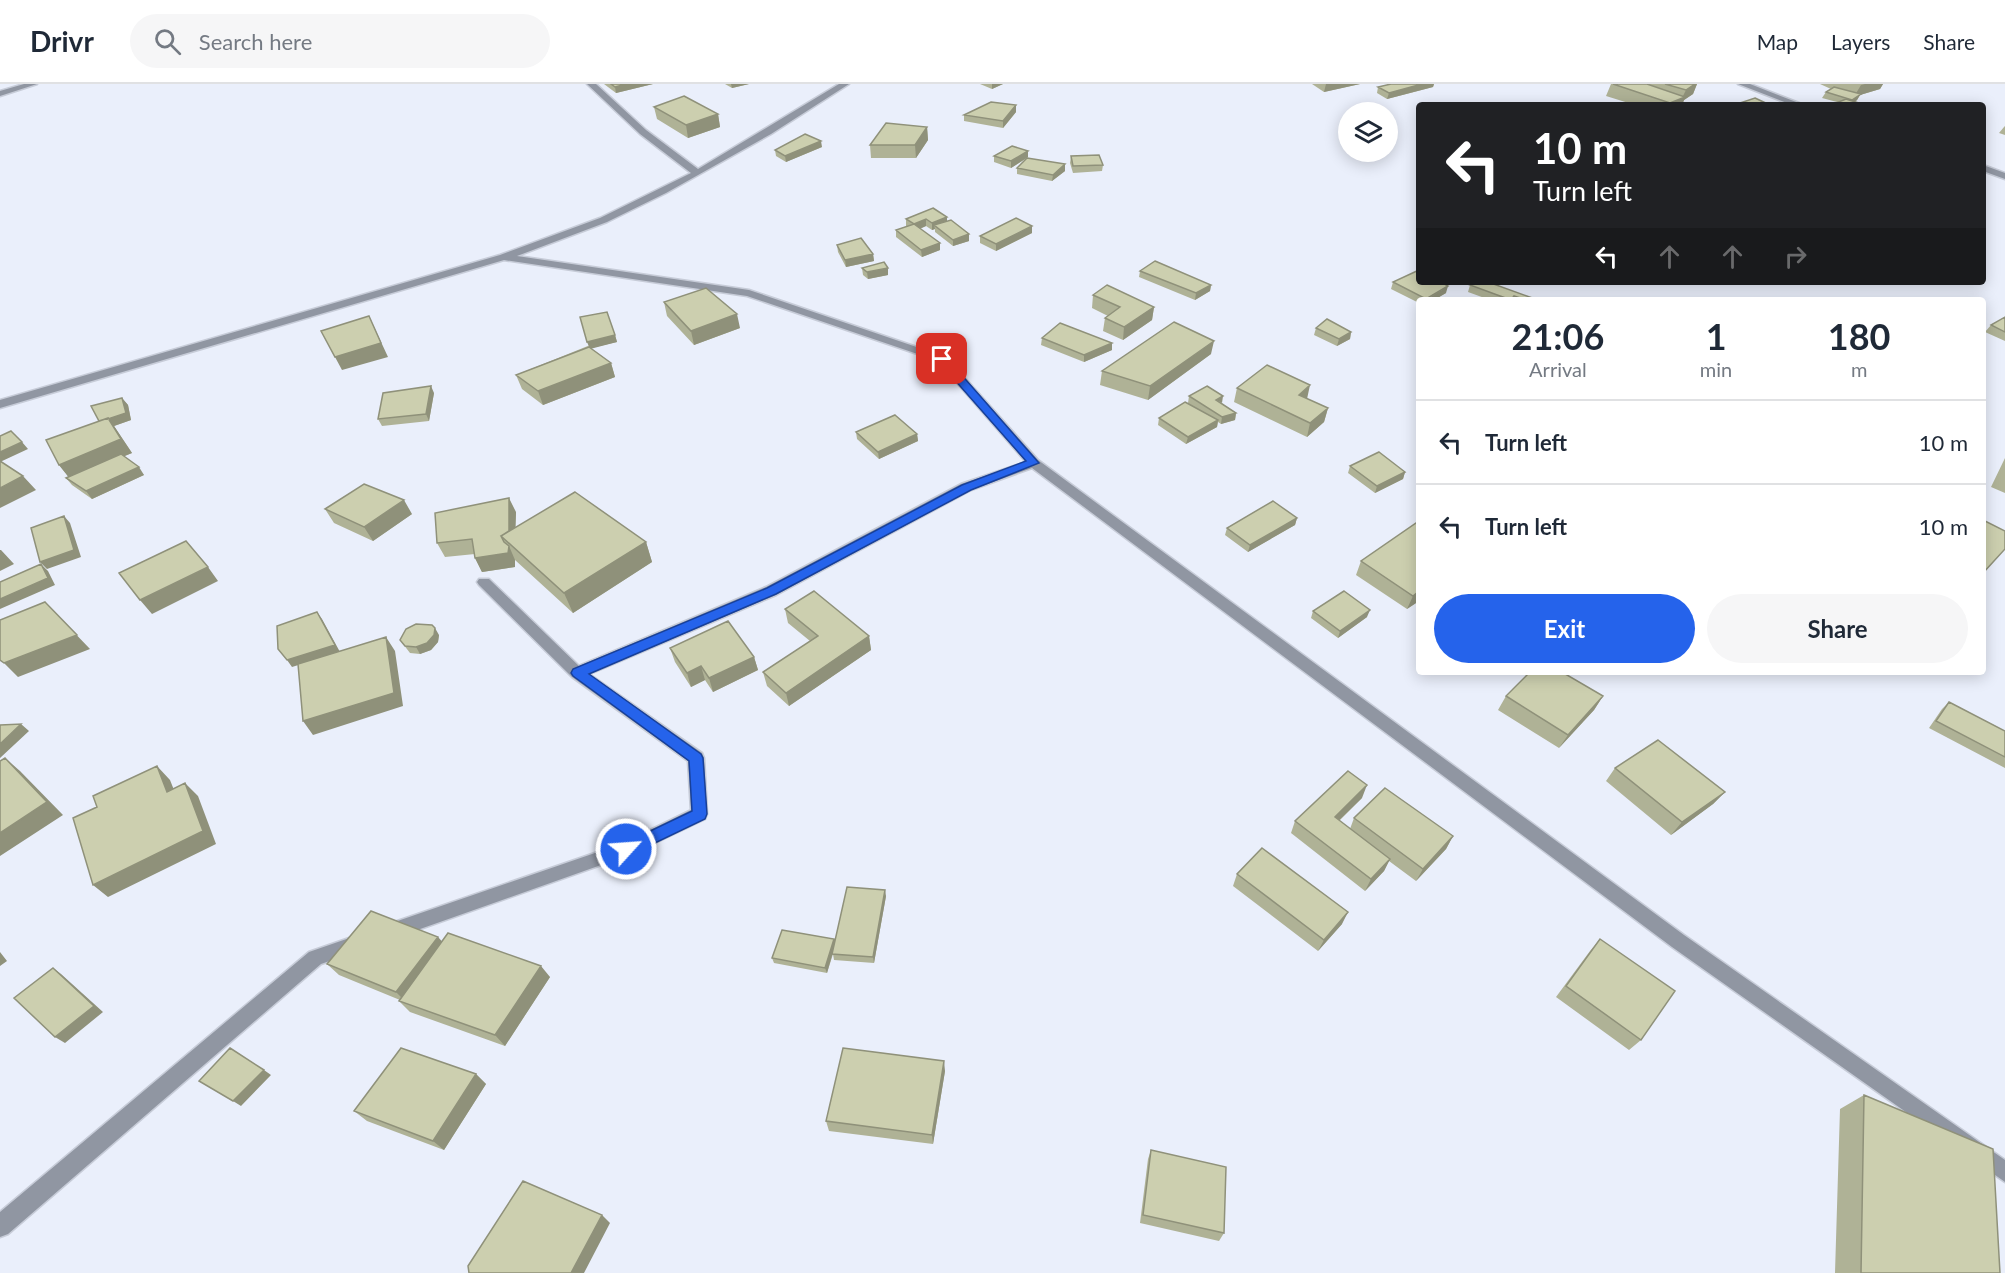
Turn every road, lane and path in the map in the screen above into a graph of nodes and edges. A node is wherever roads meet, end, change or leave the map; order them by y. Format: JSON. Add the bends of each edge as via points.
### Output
{"nodes":[{"id":1,"x":33,"y":84,"type":"edge"},
{"id":2,"x":591,"y":84,"type":"edge"},
{"id":3,"x":845,"y":84,"type":"edge"},
{"id":4,"x":1742,"y":84,"type":"edge"},
{"id":5,"x":0,"y":94,"type":"edge"},
{"id":6,"x":1792,"y":102,"type":"edge"},
{"id":7,"x":1986,"y":169,"type":"edge"},
{"id":8,"x":696,"y":172,"type":"junction"},
{"id":9,"x":2005,"y":176,"type":"edge"},
{"id":10,"x":504,"y":257,"type":"junction"},
{"id":11,"x":0,"y":404,"type":"edge"},
{"id":12,"x":1034,"y":463,"type":"junction"},
{"id":13,"x":484,"y":582,"type":"dead end"},
{"id":14,"x":577,"y":673,"type":"junction"},
{"id":15,"x":2005,"y":1172,"type":"edge"},
{"id":16,"x":0,"y":1226,"type":"edge"}],
"edges":[{"from":1,"to":5,"type":"street"},
{"from":2,"to":8,"type":"street","via":[[643,132]]},
{"from":3,"to":8,"type":"street","via":[[777,128]]},
{"from":4,"to":6,"type":"street"},
{"from":7,"to":9,"type":"street"},
{"from":8,"to":10,"type":"street","via":[[625,209]]},
{"from":10,"to":11,"type":"street"},
{"from":10,"to":12,"type":"street","via":[[749,293],[942,359]]},
{"from":12,"to":14,"type":"street","via":[[966,487],[771,591]]},
{"from":12,"to":15,"type":"street","via":[[1678,941]]},
{"from":13,"to":14,"type":"street"},
{"from":14,"to":16,"type":"street","via":[[696,758],[699,814],[626,849],[315,958]]}]}
